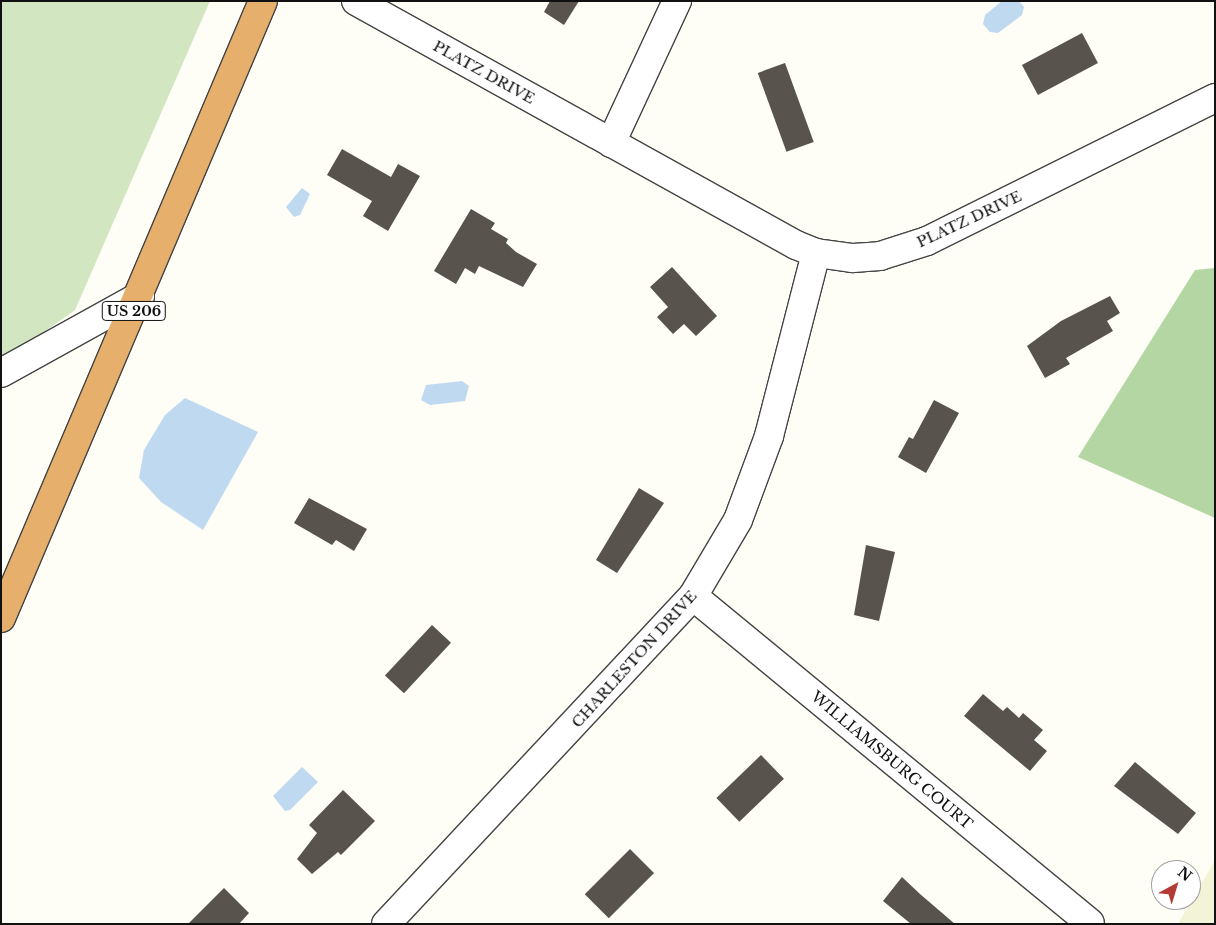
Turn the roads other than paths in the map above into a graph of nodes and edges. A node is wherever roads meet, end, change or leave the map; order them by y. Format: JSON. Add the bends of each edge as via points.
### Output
{"nodes":[{"id":1,"x":263,"y":1,"type":"edge"},
{"id":2,"x":356,"y":1,"type":"edge"},
{"id":3,"x":677,"y":1,"type":"edge"},
{"id":4,"x":1215,"y":98,"type":"edge"},
{"id":5,"x":611,"y":143,"type":"junction"},
{"id":6,"x":816,"y":253,"type":"junction"},
{"id":7,"x":140,"y":296,"type":"junction"},
{"id":8,"x":1,"y":373,"type":"edge"},
{"id":9,"x":693,"y":596,"type":"junction"},
{"id":10,"x":1,"y":618,"type":"edge"},
{"id":11,"x":386,"y":924,"type":"edge"},
{"id":12,"x":1090,"y":924,"type":"edge"}],
"edges":[{"from":1,"to":7,"type":"highway","number":"US 206"},
{"from":2,"to":5,"type":"street","name":"PLATZ DRIVE"},
{"from":3,"to":5,"type":"street"},
{"from":4,"to":6,"type":"street","name":"PLATZ DRIVE","via":[[927,241],[880,256]]},
{"from":5,"to":6,"type":"street","name":"PLATZ DRIVE"},
{"from":6,"to":9,"type":"street","name":"CHARLESTON DRIVE","via":[[769,436],[738,520]]},
{"from":7,"to":8,"type":"street"},
{"from":7,"to":10,"type":"highway","number":"US 206"},
{"from":9,"to":11,"type":"street","name":"CHARLESTON DRIVE"},
{"from":9,"to":12,"type":"street","name":"WILLIAMSBURG COURT"}]}
